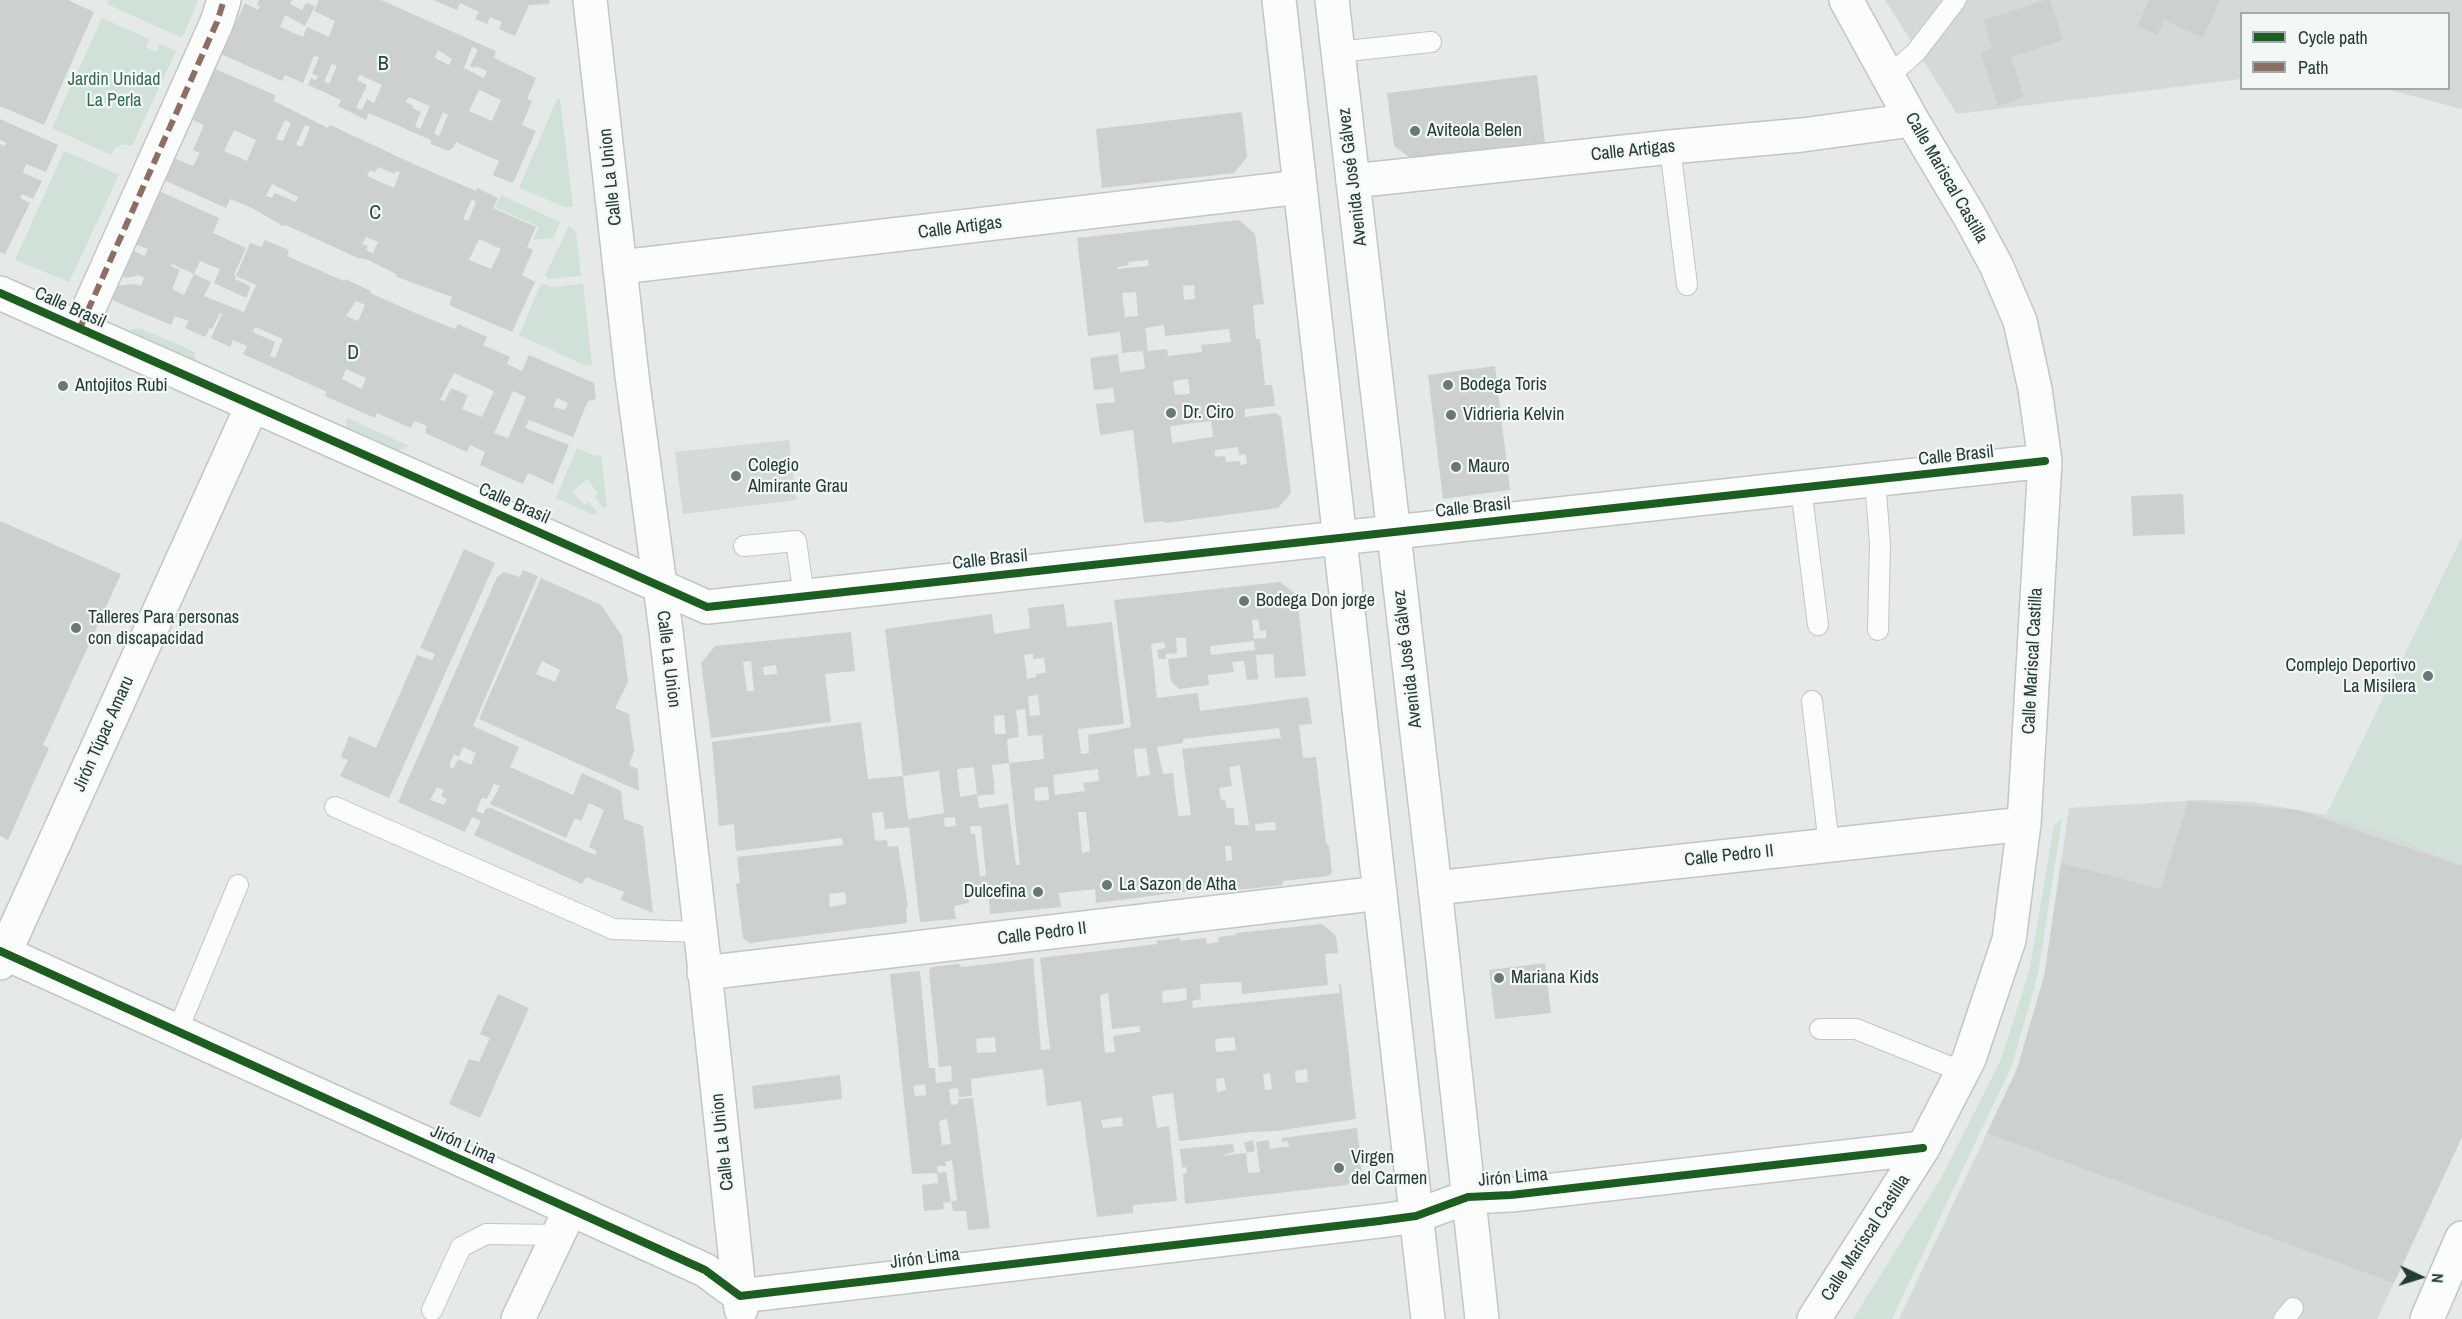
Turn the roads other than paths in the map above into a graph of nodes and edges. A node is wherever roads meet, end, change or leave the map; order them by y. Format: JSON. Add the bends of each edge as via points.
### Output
{"nodes":[{"id":1,"x":224,"y":0,"type":"edge"},
{"id":2,"x":590,"y":0,"type":"edge"},
{"id":3,"x":1279,"y":0,"type":"edge"},
{"id":4,"x":1332,"y":0,"type":"edge"},
{"id":5,"x":1846,"y":0,"type":"edge"},
{"id":6,"x":1956,"y":0,"type":"edge"},
{"id":7,"x":1431,"y":42,"type":"dead end"},
{"id":8,"x":1338,"y":52,"type":"junction"},
{"id":9,"x":1888,"y":77,"type":"junction"},
{"id":10,"x":1912,"y":120,"type":"junction"},
{"id":11,"x":1670,"y":147,"type":"junction"},
{"id":12,"x":1353,"y":181,"type":"junction"},
{"id":13,"x":1300,"y":187,"type":"junction"},
{"id":14,"x":621,"y":267,"type":"junction"},
{"id":15,"x":1687,"y":285,"type":"dead end"},
{"id":16,"x":0,"y":293,"type":"edge"},
{"id":17,"x":80,"y":328,"type":"junction"},
{"id":18,"x":252,"y":406,"type":"junction"},
{"id":19,"x":2045,"y":462,"type":"junction"},
{"id":20,"x":1875,"y":480,"type":"junction"},
{"id":21,"x":1801,"y":488,"type":"junction"},
{"id":22,"x":1393,"y":532,"type":"junction"},
{"id":23,"x":1340,"y":538,"type":"junction"},
{"id":24,"x":744,"y":546,"type":"dead end"},
{"id":25,"x":658,"y":585,"type":"junction"},
{"id":26,"x":804,"y":596,"type":"junction"},
{"id":27,"x":1818,"y":625,"type":"dead end"},
{"id":28,"x":1878,"y":630,"type":"dead end"},
{"id":29,"x":1812,"y":701,"type":"dead end"},
{"id":30,"x":335,"y":807,"type":"dead end"},
{"id":31,"x":2024,"y":824,"type":"junction"},
{"id":32,"x":1829,"y":845,"type":"junction"},
{"id":33,"x":238,"y":885,"type":"dead end"},
{"id":34,"x":1435,"y":888,"type":"junction"},
{"id":35,"x":1380,"y":893,"type":"junction"},
{"id":36,"x":700,"y":932,"type":"junction"},
{"id":37,"x":1,"y":955,"type":"edge"},
{"id":38,"x":704,"y":973,"type":"junction"},
{"id":39,"x":1820,"y":1029,"type":"dead end"},
{"id":40,"x":177,"y":1032,"type":"junction"},
{"id":41,"x":1963,"y":1072,"type":"junction"},
{"id":42,"x":1923,"y":1148,"type":"junction"},
{"id":43,"x":1468,"y":1197,"type":"junction"},
{"id":44,"x":1416,"y":1216,"type":"junction"},
{"id":45,"x":564,"y":1223,"type":"junction"},
{"id":46,"x":2462,"y":1238,"type":"edge"},
{"id":47,"x":741,"y":1308,"type":"edge"},
{"id":48,"x":432,"y":1310,"type":"dead end"},
{"id":49,"x":518,"y":1319,"type":"edge"},
{"id":50,"x":1428,"y":1319,"type":"edge"},
{"id":51,"x":1482,"y":1319,"type":"edge"},
{"id":52,"x":1814,"y":1319,"type":"edge"},
{"id":53,"x":2427,"y":1319,"type":"edge"}],
"edges":[{"from":1,"to":17,"type":"street"},
{"from":2,"to":14,"type":"street","name":"Calle La Union"},
{"from":3,"to":13,"type":"street"},
{"from":4,"to":8,"type":"street","name":"Avenida José Gálvez"},
{"from":5,"to":9,"type":"street","name":"Calle Mariscal Castilla"},
{"from":6,"to":9,"type":"lane","via":[[1917,52]]},
{"from":7,"to":8,"type":"lane"},
{"from":8,"to":12,"type":"street","name":"Avenida José Gálvez"},
{"from":9,"to":10,"type":"street","name":"Calle Mariscal Castilla"},
{"from":10,"to":11,"type":"street","name":"Calle Artigas"},
{"from":10,"to":19,"type":"street","name":"Calle Mariscal Castilla","via":[[1996,266],[2020,321]]},
{"from":11,"to":12,"type":"street","name":"Calle Artigas"},
{"from":11,"to":15,"type":"lane"},
{"from":12,"to":22,"type":"street","name":"Avenida José Gálvez"},
{"from":13,"to":14,"type":"street","name":"Calle Artigas"},
{"from":13,"to":23,"type":"street"},
{"from":14,"to":25,"type":"street","name":"Calle La Union"},
{"from":16,"to":17,"type":"street","name":"Calle Brasil"},
{"from":17,"to":18,"type":"street","name":"Calle Brasil"},
{"from":18,"to":25,"type":"street","name":"Calle Brasil"},
{"from":18,"to":37,"type":"street","name":"Jirón Túpac Amaru"},
{"from":19,"to":20,"type":"street","name":"Calle Brasil"},
{"from":19,"to":31,"type":"street","name":"Calle Mariscal Castilla"},
{"from":20,"to":21,"type":"street","name":"Calle Brasil"},
{"from":20,"to":28,"type":"lane","via":[[1880,544]]},
{"from":21,"to":22,"type":"street","name":"Calle Brasil"},
{"from":21,"to":27,"type":"lane"},
{"from":22,"to":23,"type":"street","name":"Calle Brasil"},
{"from":22,"to":34,"type":"street","name":"Avenida José Gálvez"},
{"from":23,"to":26,"type":"street","name":"Calle Brasil"},
{"from":23,"to":35,"type":"street"},
{"from":24,"to":26,"type":"lane","via":[[796,541]]},
{"from":25,"to":26,"type":"street","name":"Calle Brasil","via":[[707,607]]},
{"from":25,"to":36,"type":"street","name":"Calle La Union"},
{"from":29,"to":32,"type":"lane"},
{"from":30,"to":36,"type":"lane","via":[[613,929]]},
{"from":31,"to":32,"type":"street","name":"Calle Pedro II"},
{"from":31,"to":41,"type":"street","name":"Calle Mariscal Castilla","via":[[2009,940]]},
{"from":32,"to":34,"type":"street","name":"Calle Pedro II"},
{"from":33,"to":40,"type":"lane"},
{"from":34,"to":43,"type":"street","name":"Avenida José Gálvez"},
{"from":35,"to":38,"type":"street","name":"Calle Pedro II"},
{"from":35,"to":44,"type":"street"},
{"from":36,"to":38,"type":"street","name":"Calle La Union"},
{"from":37,"to":40,"type":"street","name":"Jirón Lima"},
{"from":38,"to":47,"type":"street","name":"Calle La Union"},
{"from":39,"to":41,"type":"lane","via":[[1856,1029]]},
{"from":40,"to":45,"type":"street","name":"Jirón Lima"},
{"from":41,"to":42,"type":"street","name":"Calle Mariscal Castilla"},
{"from":42,"to":43,"type":"street","name":"Jirón Lima"},
{"from":42,"to":52,"type":"street","name":"Calle Mariscal Castilla"},
{"from":43,"to":44,"type":"street","name":"Jirón Lima"},
{"from":43,"to":51,"type":"street","name":"Avenida José Gálvez"},
{"from":44,"to":47,"type":"street","name":"Jirón Lima"},
{"from":44,"to":50,"type":"street"},
{"from":45,"to":47,"type":"street","name":"Jirón Lima","via":[[705,1270]]},
{"from":45,"to":48,"type":"lane","via":[[486,1234],[461,1247]]},
{"from":45,"to":49,"type":"street"},
{"from":46,"to":53,"type":"street"}]}
